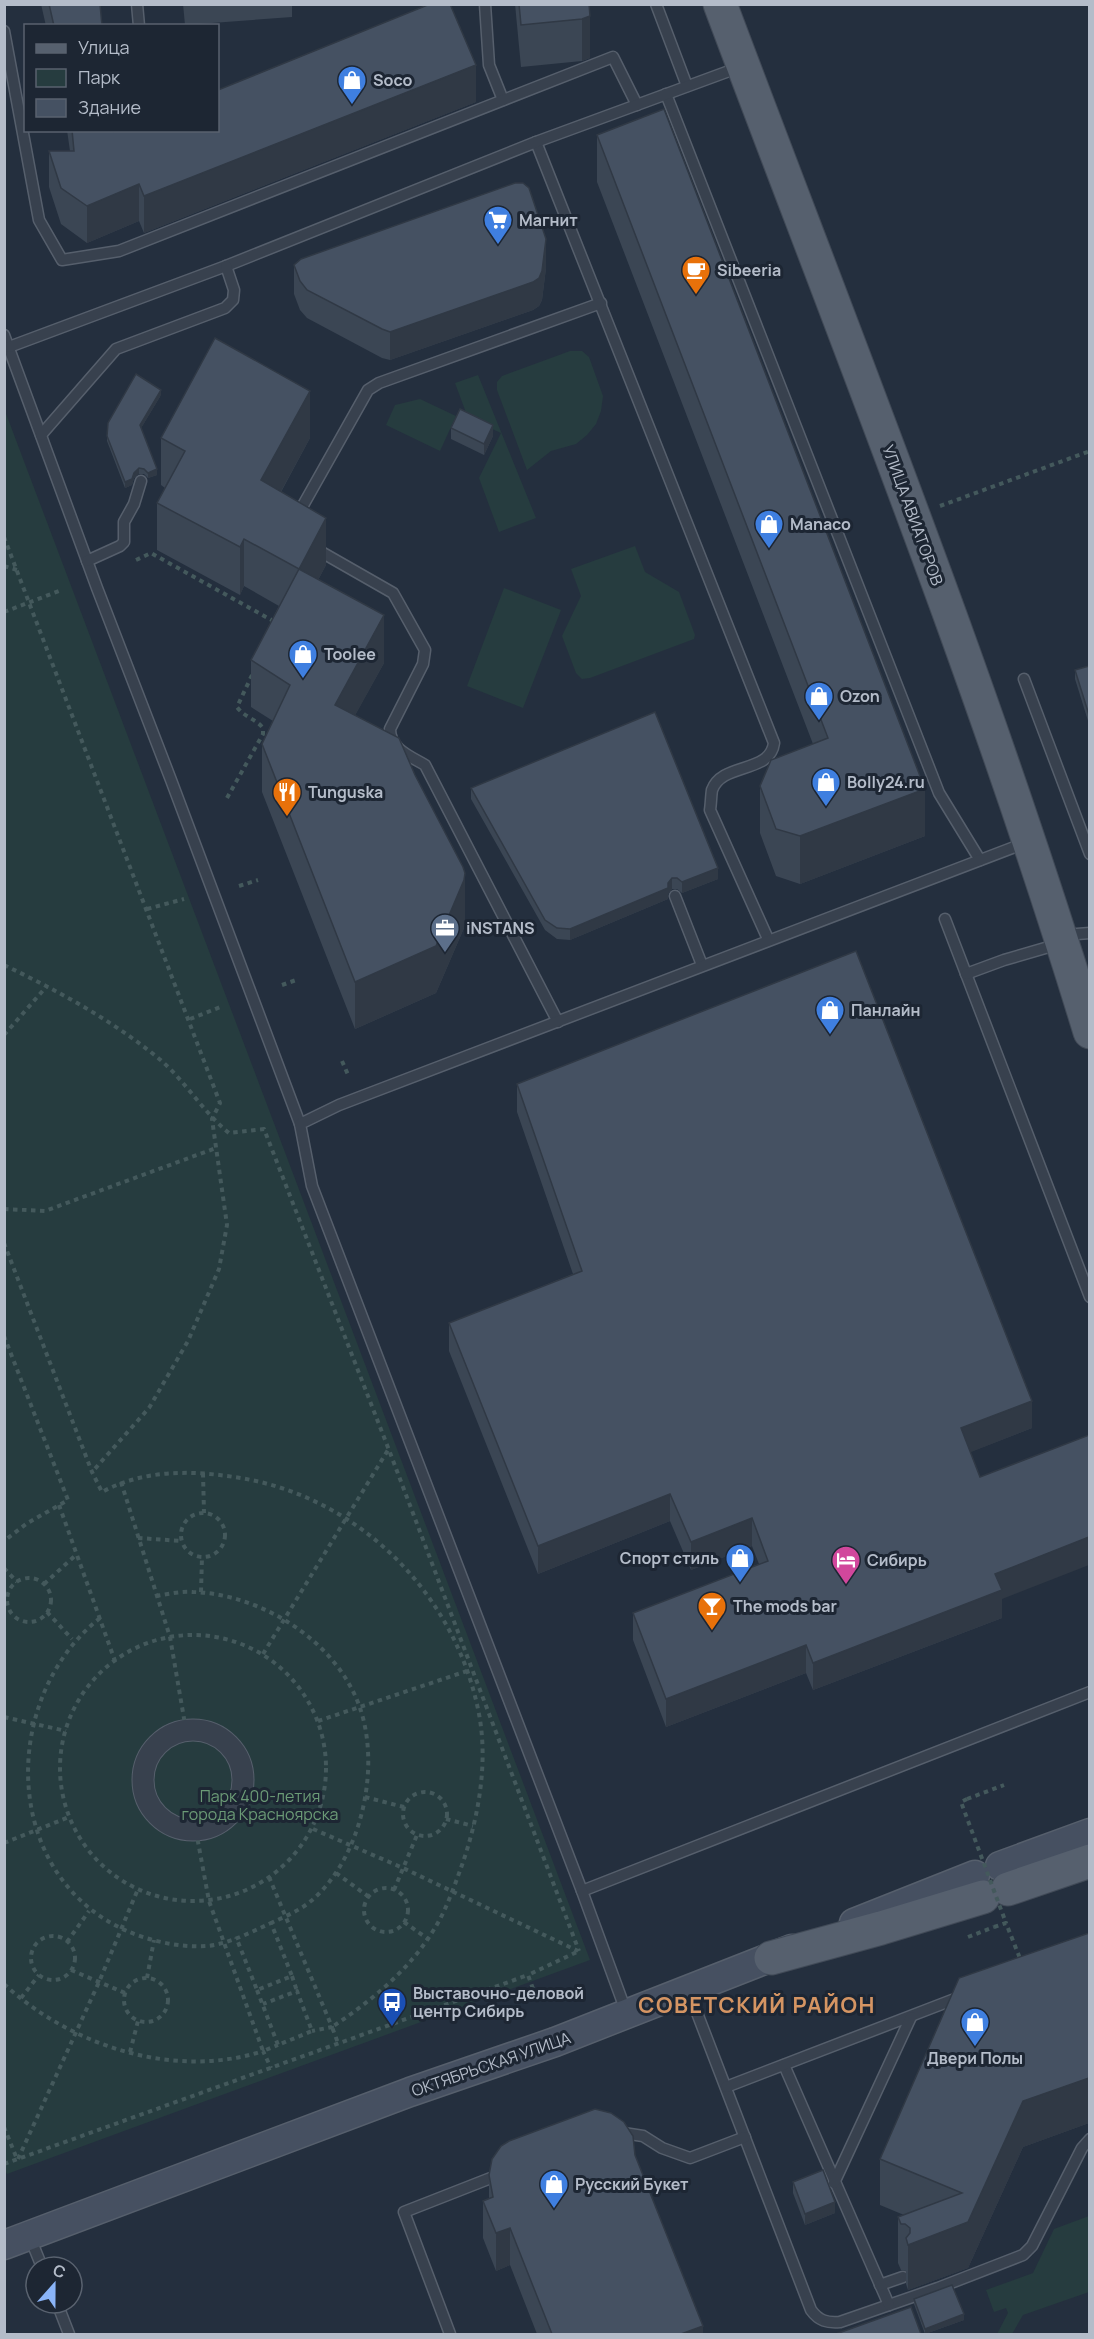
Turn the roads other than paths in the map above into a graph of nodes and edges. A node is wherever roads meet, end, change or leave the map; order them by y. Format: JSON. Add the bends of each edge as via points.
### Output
{"nodes":[{"id":1,"x":137,"y":4,"type":"edge"},
{"id":2,"x":485,"y":4,"type":"edge"},
{"id":3,"x":657,"y":4,"type":"edge"},
{"id":4,"x":720,"y":4,"type":"edge"},
{"id":5,"x":139,"y":24,"type":"edge"},
{"id":6,"x":4,"y":31,"type":"edge"},
{"id":7,"x":743,"y":66,"type":"junction"},
{"id":8,"x":687,"y":86,"type":"junction"},
{"id":9,"x":666,"y":94,"type":"junction"},
{"id":10,"x":503,"y":100,"type":"junction"},
{"id":11,"x":637,"y":105,"type":"junction"},
{"id":12,"x":536,"y":142,"type":"junction"},
{"id":13,"x":226,"y":266,"type":"junction"},
{"id":14,"x":601,"y":303,"type":"junction"},
{"id":15,"x":4,"y":335,"type":"edge"},
{"id":16,"x":9,"y":347,"type":"junction"},
{"id":17,"x":41,"y":435,"type":"junction"},
{"id":18,"x":141,"y":481,"type":"dead end"},
{"id":19,"x":293,"y":528,"type":"edge"},
{"id":20,"x":304,"y":542,"type":"edge"},
{"id":21,"x":87,"y":561,"type":"junction"},
{"id":22,"x":1024,"y":679,"type":"dead end"},
{"id":23,"x":1029,"y":841,"type":"junction"},
{"id":24,"x":1089,"y":854,"type":"edge"},
{"id":25,"x":980,"y":860,"type":"junction"},
{"id":26,"x":675,"y":896,"type":"dead end"},
{"id":27,"x":945,"y":919,"type":"dead end"},
{"id":28,"x":1071,"y":937,"type":"edge"},
{"id":29,"x":768,"y":939,"type":"junction"},
{"id":30,"x":702,"y":965,"type":"junction"},
{"id":31,"x":966,"y":974,"type":"junction"},
{"id":32,"x":558,"y":1022,"type":"junction"},
{"id":33,"x":1089,"y":1032,"type":"edge"},
{"id":34,"x":300,"y":1124,"type":"junction"},
{"id":35,"x":1089,"y":1298,"type":"edge"},
{"id":36,"x":1089,"y":1692,"type":"edge"},
{"id":37,"x":186,"y":1730,"type":"joint"},
{"id":38,"x":1089,"y":1833,"type":"edge"},
{"id":39,"x":1089,"y":1861,"type":"edge"},
{"id":40,"x":991,"y":1882,"type":"junction"},
{"id":41,"x":582,"y":1891,"type":"junction"},
{"id":42,"x":771,"y":1958,"type":"joint"},
{"id":43,"x":688,"y":1988,"type":"junction"},
{"id":44,"x":974,"y":1991,"type":"edge"},
{"id":45,"x":627,"y":2014,"type":"junction"},
{"id":46,"x":911,"y":2017,"type":"junction"},
{"id":47,"x":784,"y":2065,"type":"junction"},
{"id":48,"x":726,"y":2087,"type":"junction"},
{"id":49,"x":601,"y":2134,"type":"edge"},
{"id":50,"x":745,"y":2137,"type":"junction"},
{"id":51,"x":1089,"y":2139,"type":"edge"},
{"id":52,"x":512,"y":2170,"type":"edge"},
{"id":53,"x":834,"y":2183,"type":"junction"},
{"id":54,"x":17,"y":2240,"type":"edge"},
{"id":55,"x":31,"y":2255,"type":"edge"},
{"id":56,"x":903,"y":2277,"type":"edge"},
{"id":57,"x":880,"y":2285,"type":"junction"},
{"id":58,"x":889,"y":2306,"type":"junction"},
{"id":59,"x":62,"y":2315,"type":"edge"},
{"id":60,"x":69,"y":2334,"type":"edge"},
{"id":61,"x":450,"y":2334,"type":"edge"}],
"edges":[{"from":1,"to":5,"type":"lane"},
{"from":2,"to":10,"type":"lane","via":[[489,65]]},
{"from":3,"to":8,"type":"lane"},
{"from":4,"to":7,"type":"main road","name":"УЛИЦА АВИАТОРОВ"},
{"from":6,"to":10,"type":"lane","via":[[39,220],[62,260],[119,251]]},
{"from":7,"to":8,"type":"lane"},
{"from":7,"to":23,"type":"main road","name":"УЛИЦА АВИАТОРОВ","via":[[914,516]]},
{"from":8,"to":9,"type":"lane"},
{"from":9,"to":11,"type":"lane"},
{"from":9,"to":25,"type":"lane","via":[[939,793]]},
{"from":10,"to":11,"type":"lane","via":[[614,57]]},
{"from":11,"to":12,"type":"lane"},
{"from":12,"to":13,"type":"lane"},
{"from":12,"to":14,"type":"lane"},
{"from":13,"to":16,"type":"lane"},
{"from":13,"to":17,"type":"lane","via":[[234,290],[233,300],[225,308],[116,349]]},
{"from":14,"to":19,"type":"lane","via":[[368,390]]},
{"from":14,"to":29,"type":"lane","via":[[774,743],[768,759],[724,776],[713,789],[710,810]]},
{"from":15,"to":16,"type":"lane"},
{"from":16,"to":17,"type":"lane"},
{"from":17,"to":21,"type":"lane"},
{"from":18,"to":21,"type":"lane","via":[[124,522],[124,542]]},
{"from":20,"to":32,"type":"lane","via":[[393,593],[425,650],[423,664],[390,729],[390,738],[395,746],[425,765]]},
{"from":21,"to":34,"type":"lane"},
{"from":22,"to":24,"type":"lane"},
{"from":23,"to":25,"type":"lane"},
{"from":23,"to":28,"type":"main road","name":"УЛИЦА АВИАТОРОВ"},
{"from":25,"to":29,"type":"lane"},
{"from":26,"to":30,"type":"lane"},
{"from":27,"to":31,"type":"lane"},
{"from":28,"to":31,"type":"lane"},
{"from":28,"to":33,"type":"main road","name":"УЛИЦА АВИАТОРОВ"},
{"from":29,"to":30,"type":"lane"},
{"from":30,"to":32,"type":"lane"},
{"from":31,"to":35,"type":"lane"},
{"from":32,"to":34,"type":"lane","via":[[339,1105]]},
{"from":34,"to":41,"type":"lane","via":[[312,1186]]},
{"from":36,"to":41,"type":"lane"},
{"from":37,"to":37,"type":"street","via":[[218,1736],[231,1746],[244,1776],[243,1792],[226,1820],[196,1831],[163,1822],[151,1809],[142,1776],[156,1745]]},
{"from":38,"to":40,"type":"street"},
{"from":39,"to":40,"type":"main road"},
{"from":40,"to":42,"type":"main road","via":[[881,1928]]},
{"from":41,"to":45,"type":"lane"},
{"from":42,"to":43,"type":"street","name":"ОКТЯБРЬСКАЯ УЛИЦА"},
{"from":43,"to":45,"type":"street","name":"ОКТЯБРЬСКАЯ УЛИЦА"},
{"from":43,"to":48,"type":"lane"},
{"from":44,"to":46,"type":"lane"},
{"from":45,"to":54,"type":"street","name":"ОКТЯБРЬСКАЯ УЛИЦА"},
{"from":46,"to":47,"type":"lane"},
{"from":46,"to":53,"type":"lane"},
{"from":47,"to":48,"type":"lane"},
{"from":47,"to":53,"type":"lane"},
{"from":48,"to":50,"type":"lane"},
{"from":49,"to":50,"type":"lane","via":[[621,2131],[643,2136],[690,2158]]},
{"from":50,"to":58,"type":"lane","via":[[817,2318],[828,2323],[840,2322]]},
{"from":51,"to":58,"type":"lane","via":[[1032,2246],[1023,2255]]},
{"from":52,"to":61,"type":"lane","via":[[404,2212]]},
{"from":53,"to":57,"type":"lane"},
{"from":54,"to":55,"type":"lane"},
{"from":56,"to":57,"type":"lane"},
{"from":57,"to":58,"type":"lane"},
{"from":59,"to":60,"type":"lane"}]}
